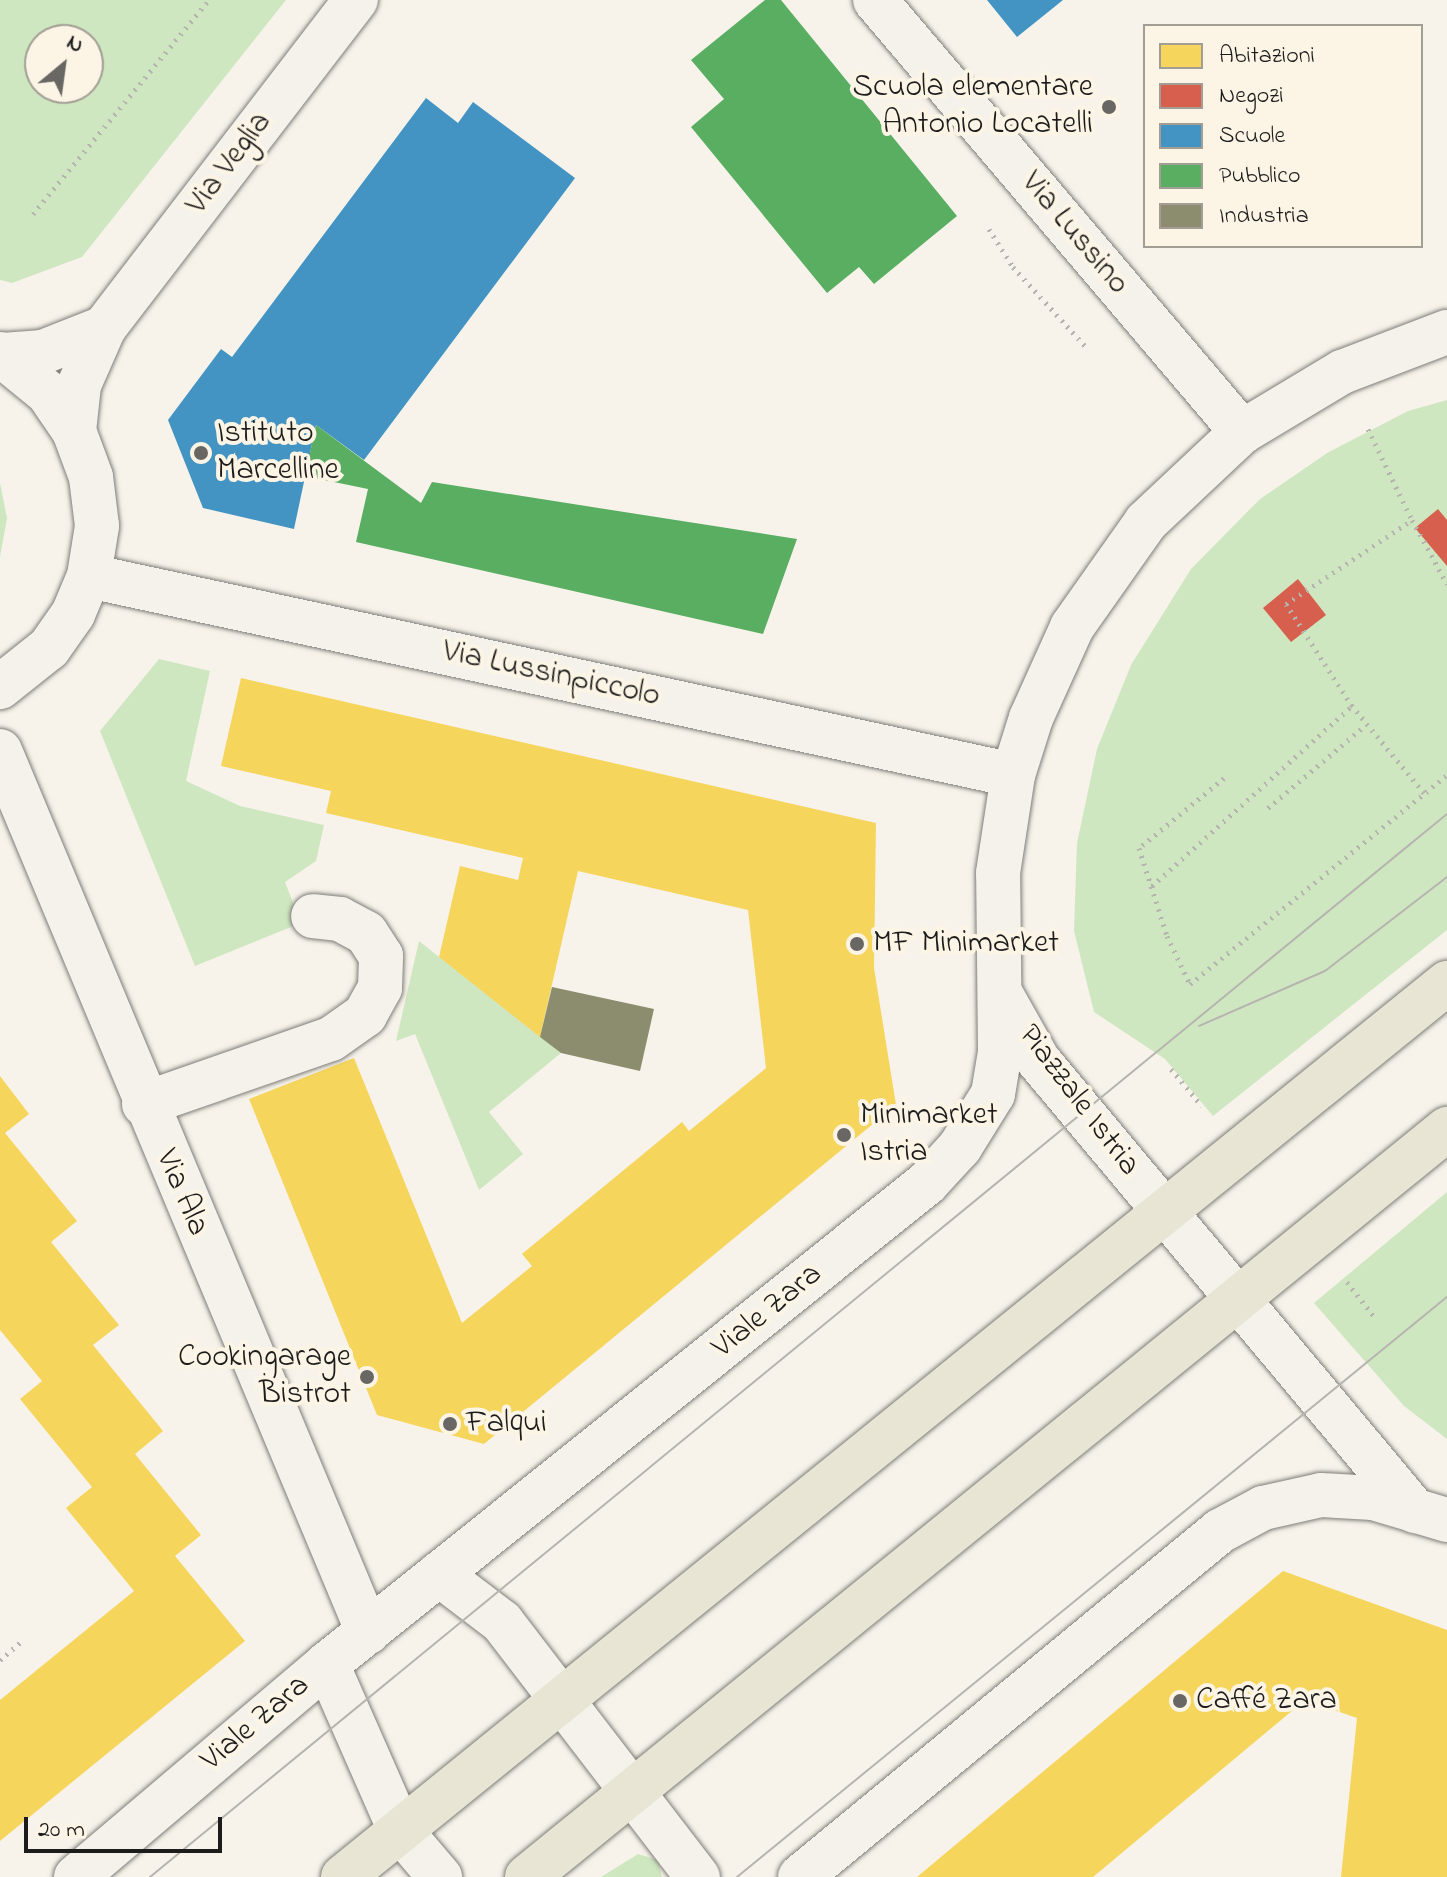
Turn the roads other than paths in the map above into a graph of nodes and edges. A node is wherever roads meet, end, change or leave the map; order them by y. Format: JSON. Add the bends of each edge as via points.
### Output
{"nodes":[{"id":1,"x":356,"y":0,"type":"edge"},
{"id":2,"x":875,"y":0,"type":"edge"},
{"id":3,"x":104,"y":328,"type":"junction"},
{"id":4,"x":1447,"y":332,"type":"edge"},
{"id":5,"x":1,"y":355,"type":"edge"},
{"id":6,"x":74,"y":431,"type":"junction"},
{"id":7,"x":1242,"y":432,"type":"junction"},
{"id":8,"x":89,"y":576,"type":"junction"},
{"id":9,"x":0,"y":687,"type":"edge"},
{"id":10,"x":0,"y":751,"type":"edge"},
{"id":11,"x":1013,"y":775,"type":"junction"},
{"id":12,"x":313,"y":916,"type":"dead end"},
{"id":13,"x":1447,"y":983,"type":"edge"},
{"id":14,"x":999,"y":991,"type":"junction"},
{"id":15,"x":144,"y":1104,"type":"junction"},
{"id":16,"x":1447,"y":1129,"type":"edge"},
{"id":17,"x":1164,"y":1211,"type":"junction"},
{"id":18,"x":1239,"y":1301,"type":"junction"},
{"id":19,"x":1431,"y":1516,"type":"edge"},
{"id":20,"x":439,"y":1574,"type":"junction"},
{"id":21,"x":368,"y":1632,"type":"junction"},
{"id":22,"x":327,"y":1664,"type":"junction"},
{"id":23,"x":562,"y":1697,"type":"junction"},
{"id":24,"x":635,"y":1791,"type":"junction"},
{"id":25,"x":400,"y":1830,"type":"junction"},
{"id":26,"x":76,"y":1877,"type":"edge"},
{"id":27,"x":343,"y":1877,"type":"edge"},
{"id":28,"x":440,"y":1877,"type":"edge"},
{"id":29,"x":527,"y":1877,"type":"edge"},
{"id":30,"x":698,"y":1877,"type":"edge"},
{"id":31,"x":800,"y":1877,"type":"edge"}],
"edges":[{"from":1,"to":3,"type":"street","name":"Via Veglia"},
{"from":2,"to":7,"type":"street","name":"Via Lussino"},
{"from":3,"to":5,"type":"street","via":[[43,352]]},
{"from":3,"to":6,"type":"street","name":"Via Veglia","via":[[79,385]]},
{"from":4,"to":7,"type":"street","name":"Piazzale Istria","via":[[1363,362]]},
{"from":5,"to":6,"type":"street","via":[[48,393]]},
{"from":6,"to":8,"type":"street","via":[[91,477],[97,526]]},
{"from":7,"to":11,"type":"street","name":"Piazzale Istria","via":[[1179,487],[1097,586],[1053,666]]},
{"from":8,"to":9,"type":"street","via":[[73,614],[49,648]]},
{"from":8,"to":11,"type":"street","name":"Via Lussinpiccolo"},
{"from":10,"to":15,"type":"street","name":"Via Ala"},
{"from":11,"to":14,"type":"street","name":"Piazzale Istria","via":[[998,873]]},
{"from":12,"to":15,"type":"street","via":[[340,919],[366,933],[381,956],[380,988],[365,1015],[331,1039]]},
{"from":13,"to":17,"type":"main road"},
{"from":14,"to":17,"type":"street","name":"Piazzale Istria","via":[[1038,1060]]},
{"from":14,"to":20,"type":"street","name":"Viale Zara","via":[[1000,1052],[993,1094],[960,1147],[927,1183]]},
{"from":15,"to":21,"type":"street","name":"Via Ala"},
{"from":16,"to":18,"type":"main road"},
{"from":17,"to":18,"type":"street","name":"Piazzale Istria"},
{"from":17,"to":23,"type":"main road"},
{"from":18,"to":19,"type":"street","name":"Piazzale Istria"},
{"from":18,"to":24,"type":"main road"},
{"from":19,"to":31,"type":"street","via":[[1373,1498],[1321,1495],[1263,1508],[1220,1531]]},
{"from":20,"to":21,"type":"street","name":"Viale Zara"},
{"from":20,"to":23,"type":"street","via":[[502,1622]]},
{"from":21,"to":22,"type":"street","name":"Viale Zara"},
{"from":22,"to":25,"type":"street","name":"Viale Zara"},
{"from":22,"to":26,"type":"street","name":"Viale Zara"},
{"from":23,"to":24,"type":"street"},
{"from":23,"to":25,"type":"main road"},
{"from":24,"to":29,"type":"main road"},
{"from":24,"to":30,"type":"street"},
{"from":25,"to":27,"type":"main road"},
{"from":25,"to":28,"type":"street","name":"Viale Zara"}]}
